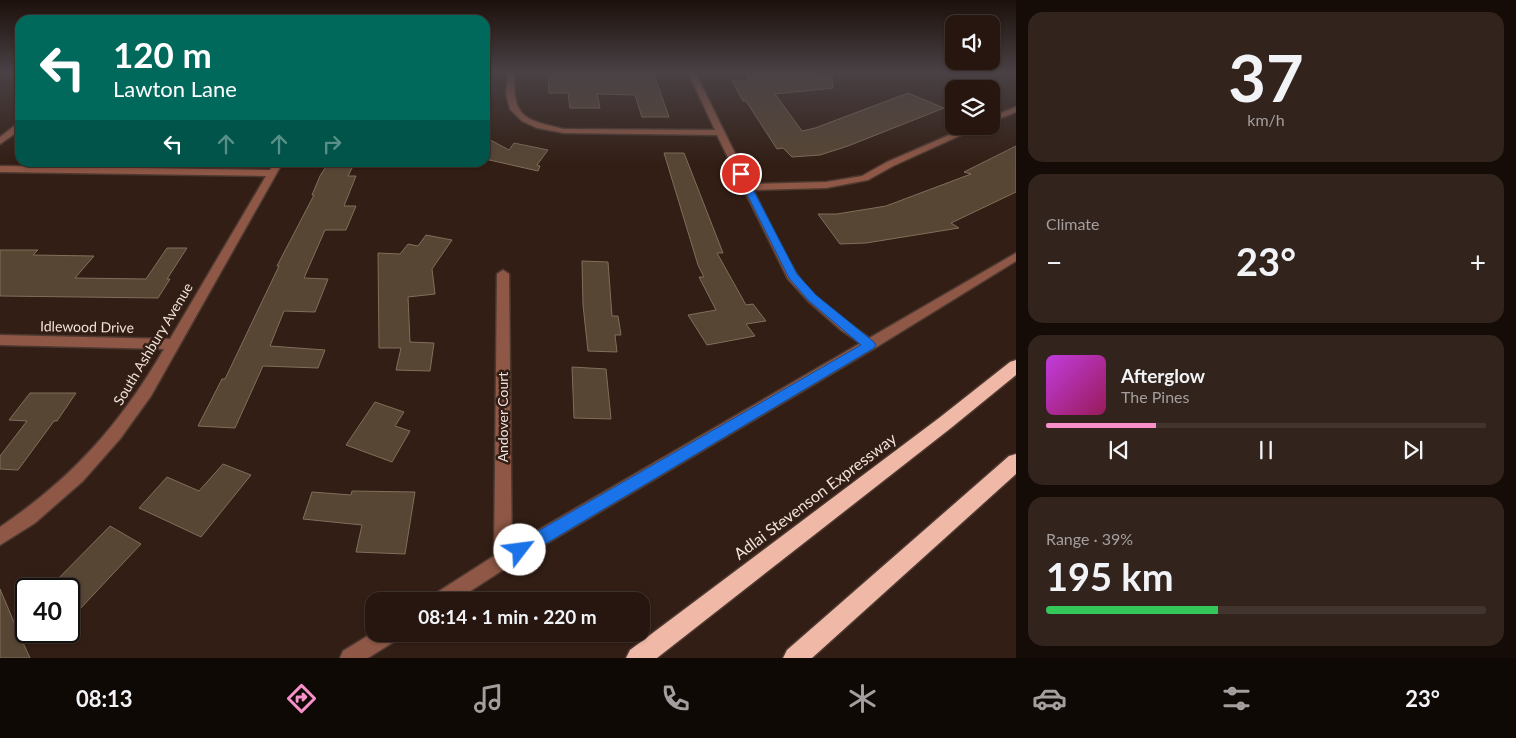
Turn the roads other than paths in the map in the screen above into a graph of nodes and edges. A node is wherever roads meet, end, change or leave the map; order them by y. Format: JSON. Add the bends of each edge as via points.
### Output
{"nodes":[{"id":1,"x":511,"y":103,"type":"edge"},
{"id":2,"x":706,"y":103,"type":"edge"},
{"id":3,"x":1016,"y":109,"type":"edge"},
{"id":4,"x":1000,"y":116,"type":"edge"},
{"id":5,"x":15,"y":130,"type":"edge"},
{"id":6,"x":720,"y":133,"type":"junction"},
{"id":7,"x":956,"y":135,"type":"edge"},
{"id":8,"x":0,"y":141,"type":"edge"},
{"id":9,"x":276,"y":168,"type":"edge"},
{"id":10,"x":0,"y":170,"type":"edge"},
{"id":11,"x":748,"y":187,"type":"junction"},
{"id":12,"x":1016,"y":256,"type":"edge"},
{"id":13,"x":503,"y":274,"type":"dead end"},
{"id":14,"x":0,"y":340,"type":"edge"},
{"id":15,"x":174,"y":344,"type":"junction"},
{"id":16,"x":870,"y":345,"type":"junction"},
{"id":17,"x":1016,"y":366,"type":"edge"},
{"id":18,"x":1016,"y":462,"type":"edge"},
{"id":19,"x":0,"y":537,"type":"edge"},
{"id":20,"x":503,"y":560,"type":"junction"},
{"id":21,"x":453,"y":592,"type":"edge"},
{"id":22,"x":375,"y":642,"type":"edge"},
{"id":23,"x":350,"y":658,"type":"edge"},
{"id":24,"x":638,"y":658,"type":"edge"},
{"id":25,"x":794,"y":658,"type":"edge"}],
"edges":[{"from":1,"to":6,"type":"street","via":[[528,121],[564,130]]},
{"from":2,"to":6,"type":"street"},
{"from":3,"to":4,"type":"street"},
{"from":5,"to":8,"type":"street"},
{"from":6,"to":11,"type":"street"},
{"from":7,"to":11,"type":"street","via":[[865,178],[826,185]]},
{"from":9,"to":10,"type":"street"},
{"from":9,"to":15,"type":"street","name":"South Ashbury Avenue"},
{"from":11,"to":16,"type":"street","via":[[792,276],[812,298]]},
{"from":12,"to":16,"type":"street"},
{"from":13,"to":20,"type":"street","name":"Andover Court"},
{"from":14,"to":15,"type":"street","name":"Idlewood Drive"},
{"from":15,"to":19,"type":"street","name":"South Ashbury Avenue","via":[[146,392],[115,435],[77,476]]},
{"from":16,"to":20,"type":"street"},
{"from":17,"to":24,"type":"highway","name":"Adlai Stevenson Expressway"},
{"from":18,"to":25,"type":"highway"},
{"from":20,"to":21,"type":"street"},
{"from":22,"to":23,"type":"street"}]}
